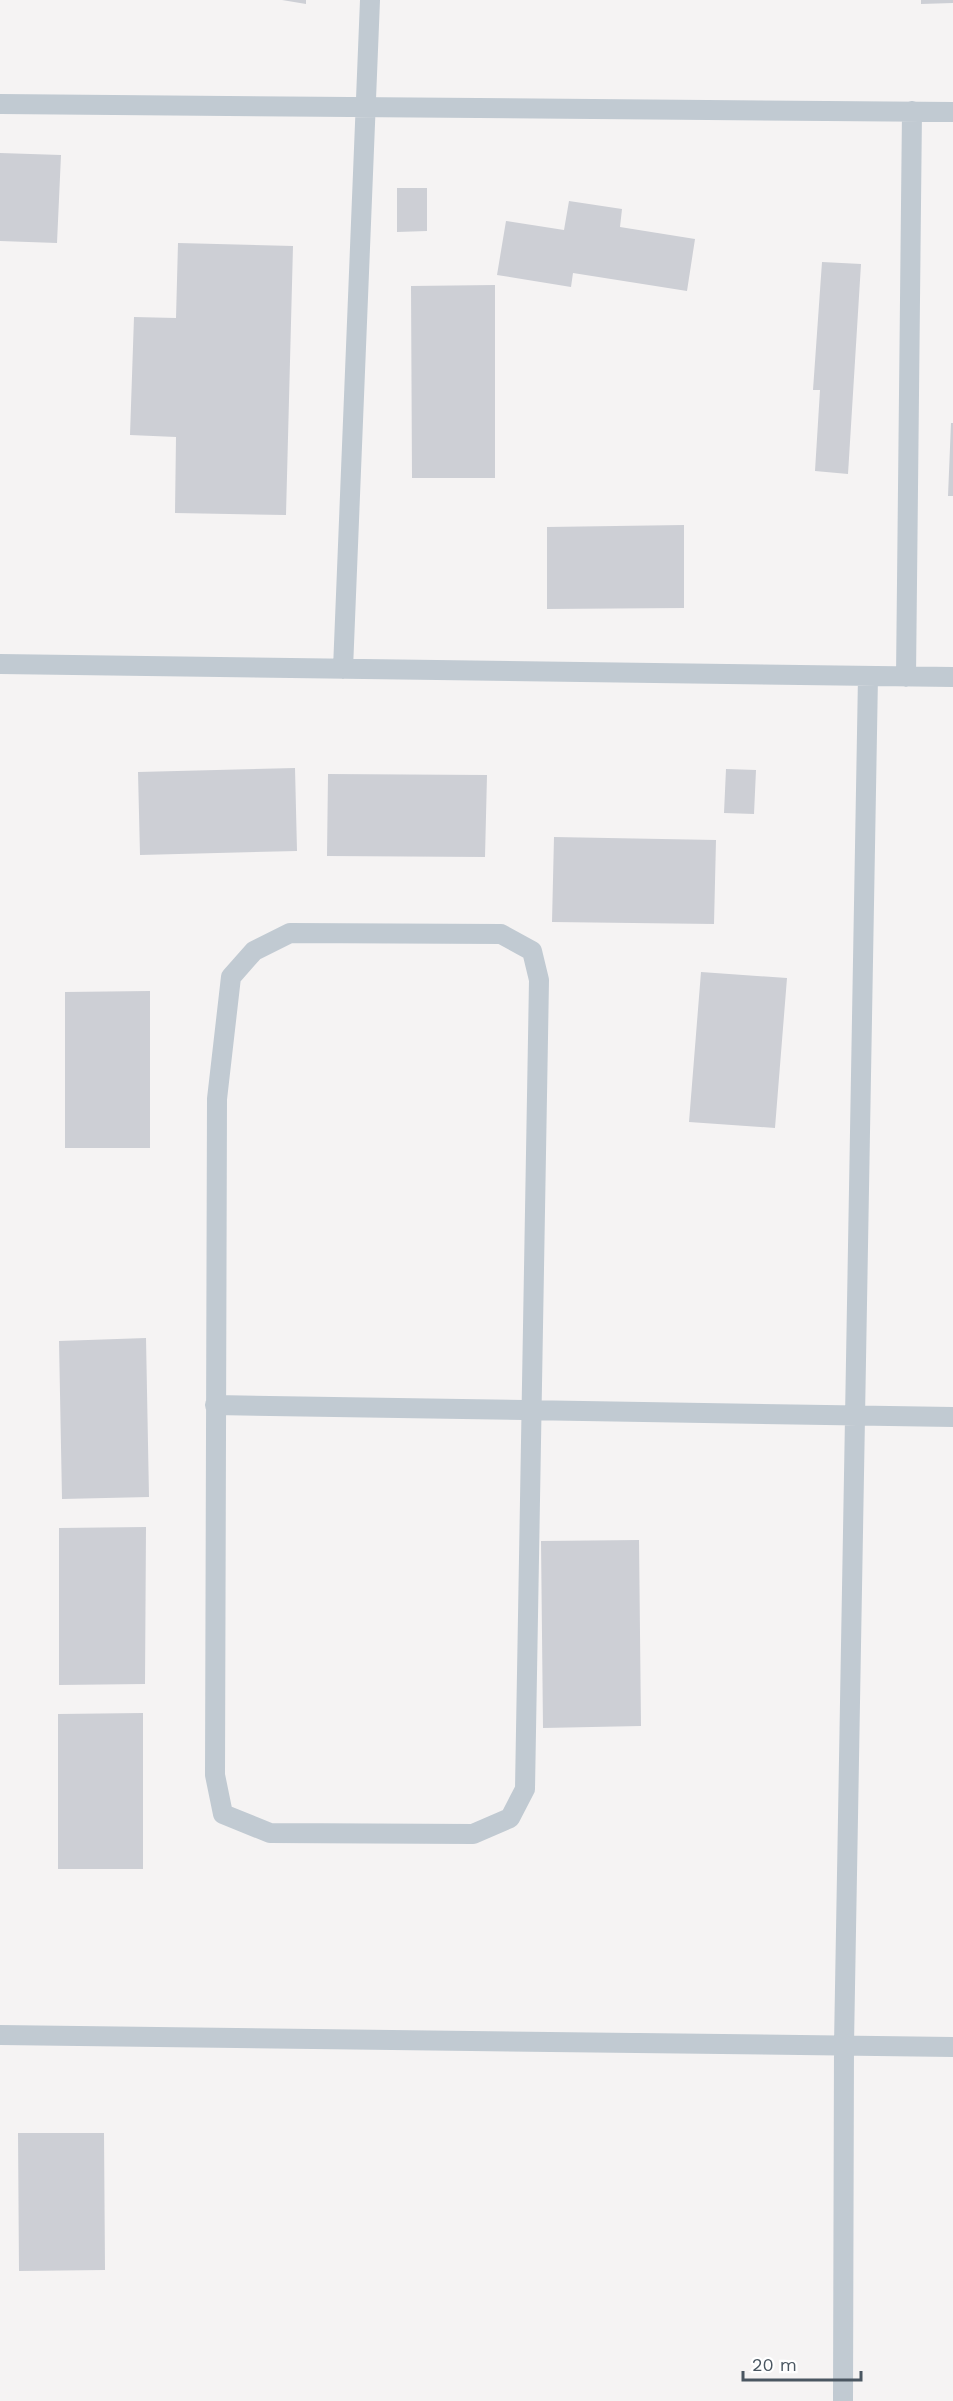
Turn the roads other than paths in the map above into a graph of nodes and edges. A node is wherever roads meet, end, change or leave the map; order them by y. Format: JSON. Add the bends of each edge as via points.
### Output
{"nodes":[{"id":1,"x":370,"y":0,"type":"edge"},
{"id":2,"x":0,"y":104,"type":"edge"},
{"id":3,"x":366,"y":107,"type":"junction"},
{"id":4,"x":912,"y":111,"type":"junction"},
{"id":5,"x":953,"y":112,"type":"edge"},
{"id":6,"x":0,"y":664,"type":"edge"},
{"id":7,"x":344,"y":669,"type":"junction"},
{"id":8,"x":868,"y":676,"type":"junction"},
{"id":9,"x":906,"y":677,"type":"junction"},
{"id":10,"x":953,"y":677,"type":"edge"},
{"id":11,"x":215,"y":1405,"type":"junction"},
{"id":12,"x":533,"y":1411,"type":"junction"},
{"id":13,"x":855,"y":1416,"type":"junction"},
{"id":14,"x":953,"y":1417,"type":"edge"},
{"id":15,"x":0,"y":2035,"type":"edge"},
{"id":16,"x":844,"y":2045,"type":"junction"},
{"id":17,"x":953,"y":2047,"type":"edge"},
{"id":18,"x":843,"y":2401,"type":"edge"}],
"edges":[{"from":1,"to":3,"type":"lane"},
{"from":2,"to":3,"type":"lane"},
{"from":3,"to":4,"type":"lane"},
{"from":3,"to":7,"type":"lane"},
{"from":4,"to":5,"type":"lane"},
{"from":4,"to":9,"type":"lane"},
{"from":6,"to":7,"type":"lane"},
{"from":7,"to":8,"type":"lane"},
{"from":8,"to":9,"type":"lane"},
{"from":8,"to":13,"type":"lane"},
{"from":9,"to":10,"type":"lane"},
{"from":11,"to":12,"type":"lane"},
{"from":11,"to":12,"type":"lane","via":[[215,1776],[223,1814],[270,1833],[473,1834],[510,1818],[525,1789]]},
{"from":11,"to":12,"type":"lane","via":[[217,1099],[231,977],[255,951],[290,933],[501,934],[532,951],[539,980]]},
{"from":12,"to":13,"type":"lane"},
{"from":13,"to":14,"type":"lane"},
{"from":13,"to":16,"type":"lane"},
{"from":15,"to":16,"type":"lane"},
{"from":16,"to":17,"type":"lane"},
{"from":16,"to":18,"type":"lane"}]}
